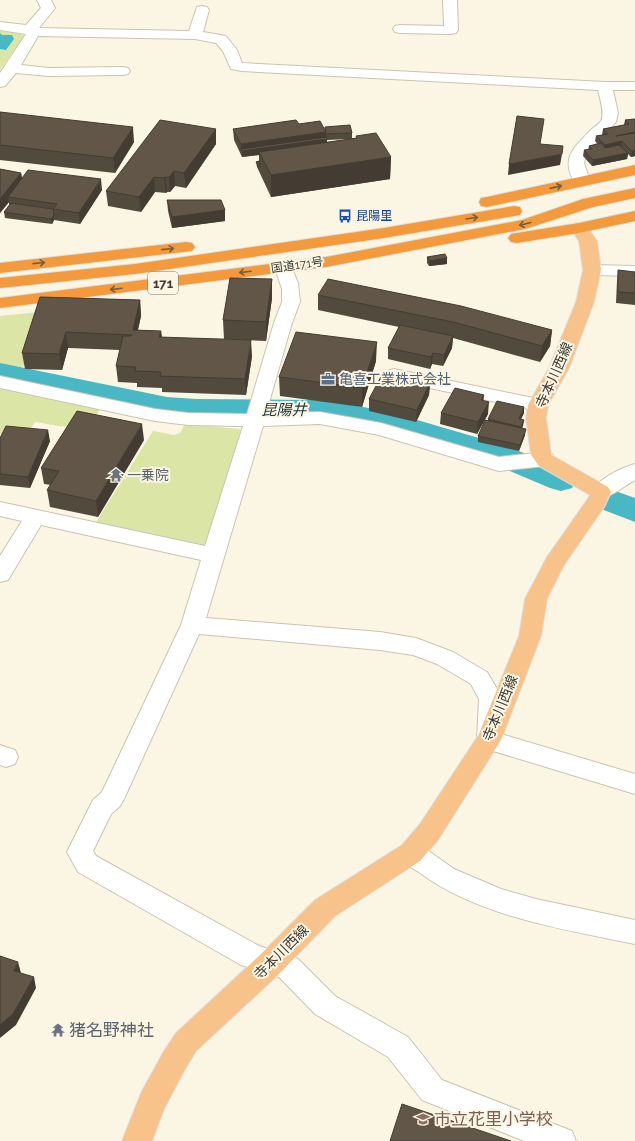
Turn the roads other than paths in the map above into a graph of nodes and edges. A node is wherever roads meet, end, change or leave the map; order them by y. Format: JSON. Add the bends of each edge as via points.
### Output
{"nodes":[{"id":1,"x":44,"y":0,"type":"edge"},
{"id":2,"x":450,"y":0,"type":"edge"},
{"id":3,"x":202,"y":10,"type":"dead end"},
{"id":4,"x":0,"y":26,"type":"edge"},
{"id":5,"x":400,"y":29,"type":"dead end"},
{"id":6,"x":32,"y":31,"type":"junction"},
{"id":7,"x":195,"y":35,"type":"junction"},
{"id":8,"x":12,"y":68,"type":"junction"},
{"id":9,"x":123,"y":71,"type":"dead end"},
{"id":10,"x":0,"y":83,"type":"edge"},
{"id":11,"x":605,"y":86,"type":"junction"},
{"id":12,"x":635,"y":86,"type":"edge"},
{"id":13,"x":635,"y":170,"type":"edge"},
{"id":14,"x":582,"y":181,"type":"junction"},
{"id":15,"x":635,"y":193,"type":"edge"},
{"id":16,"x":589,"y":203,"type":"junction"},
{"id":17,"x":635,"y":216,"type":"edge"},
{"id":18,"x":440,"y":218,"type":"junction"},
{"id":19,"x":579,"y":228,"type":"junction"},
{"id":20,"x":365,"y":230,"type":"junction"},
{"id":21,"x":216,"y":244,"type":"junction"},
{"id":22,"x":309,"y":244,"type":"junction"},
{"id":23,"x":326,"y":262,"type":"junction"},
{"id":24,"x":0,"y":268,"type":"edge"},
{"id":25,"x":284,"y":268,"type":"junction"},
{"id":26,"x":592,"y":270,"type":"junction"},
{"id":27,"x":635,"y":271,"type":"edge"},
{"id":28,"x":0,"y":283,"type":"edge"},
{"id":29,"x":0,"y":303,"type":"edge"},
{"id":30,"x":394,"y":375,"type":"edge"},
{"id":31,"x":0,"y":382,"type":"edge"},
{"id":32,"x":538,"y":405,"type":"junction"},
{"id":33,"x":257,"y":412,"type":"junction"},
{"id":34,"x":538,"y":460,"type":"junction"},
{"id":35,"x":635,"y":471,"type":"edge"},
{"id":36,"x":601,"y":492,"type":"junction"},
{"id":37,"x":0,"y":509,"type":"edge"},
{"id":38,"x":36,"y":516,"type":"junction"},
{"id":39,"x":214,"y":555,"type":"junction"},
{"id":40,"x":0,"y":574,"type":"edge"},
{"id":41,"x":192,"y":625,"type":"junction"},
{"id":42,"x":489,"y":740,"type":"junction"},
{"id":43,"x":635,"y":784,"type":"edge"},
{"id":44,"x":411,"y":854,"type":"junction"},
{"id":45,"x":635,"y":932,"type":"edge"},
{"id":46,"x":270,"y":964,"type":"junction"},
{"id":47,"x":137,"y":1141,"type":"edge"},
{"id":48,"x":561,"y":1141,"type":"edge"}],
"edges":[{"from":1,"to":6,"type":"street","via":[[48,8]]},
{"from":2,"to":5,"type":"street","via":[[451,30]]},
{"from":3,"to":7,"type":"street"},
{"from":4,"to":6,"type":"street"},
{"from":6,"to":7,"type":"street"},
{"from":6,"to":8,"type":"street"},
{"from":7,"to":11,"type":"street","via":[[221,39],[230,50],[236,66],[242,68]]},
{"from":8,"to":9,"type":"street","via":[[49,72]]},
{"from":8,"to":10,"type":"street"},
{"from":11,"to":12,"type":"street"},
{"from":11,"to":14,"type":"street","via":[[610,113],[608,122],[579,151],[576,163]]},
{"from":13,"to":14,"type":"highway"},
{"from":18,"to":14,"type":"highway","one_way":true},
{"from":15,"to":16,"type":"highway","name":"国道171号","number":"171"},
{"from":18,"to":16,"type":"highway","name":"国道171号","number":"171","one_way":true},
{"from":16,"to":23,"type":"highway","name":"国道171号","number":"171","one_way":true,"via":[[525,224]]},
{"from":17,"to":19,"type":"highway"},
{"from":18,"to":20,"type":"highway"},
{"from":18,"to":21,"type":"highway"},
{"from":18,"to":22,"type":"highway","name":"国道171号","number":"171"},
{"from":19,"to":23,"type":"highway","via":[[404,257]]},
{"from":19,"to":26,"type":"main road","name":"寺本川西線","via":[[588,241]]},
{"from":20,"to":21,"type":"highway"},
{"from":20,"to":22,"type":"highway"},
{"from":24,"to":21,"type":"highway","one_way":true},
{"from":22,"to":28,"type":"highway","name":"国道171号","number":"171","via":[[134,269]]},
{"from":23,"to":25,"type":"highway","name":"国道171号","number":"171"},
{"from":25,"to":29,"type":"highway","name":"国道171号","number":"171","one_way":true},
{"from":25,"to":33,"type":"street","via":[[292,300]]},
{"from":26,"to":27,"type":"street"},
{"from":26,"to":32,"type":"main road","name":"寺本川西線","via":[[582,309],[559,368]]},
{"from":30,"to":32,"type":"street"},
{"from":31,"to":33,"type":"street","via":[[155,415],[188,419]]},
{"from":32,"to":34,"type":"main road","name":"寺本川西線","via":[[536,418],[541,455]]},
{"from":33,"to":34,"type":"street","via":[[320,418],[381,429],[499,464]]},
{"from":33,"to":39,"type":"street"},
{"from":34,"to":36,"type":"main road","via":[[546,461]]},
{"from":35,"to":36,"type":"street"},
{"from":36,"to":42,"type":"main road","name":"寺本川西線","via":[[597,502],[555,562],[536,599],[530,636]]},
{"from":37,"to":38,"type":"street"},
{"from":38,"to":39,"type":"street"},
{"from":38,"to":40,"type":"street"},
{"from":39,"to":41,"type":"street"},
{"from":41,"to":42,"type":"street","via":[[366,639],[416,647],[445,658],[479,678],[491,698]]},
{"from":41,"to":46,"type":"street","via":[[111,799],[102,807],[80,852],[86,864]]},
{"from":42,"to":43,"type":"street"},
{"from":42,"to":44,"type":"main road","name":"寺本川西線","via":[[429,832]]},
{"from":44,"to":45,"type":"street","via":[[445,877],[496,899],[536,911]]},
{"from":44,"to":46,"type":"main road","name":"寺本川西線","via":[[325,908]]},
{"from":46,"to":47,"type":"main road","name":"寺本川西線","via":[[186,1042],[152,1103]]},
{"from":46,"to":48,"type":"street","via":[[288,968],[325,1005],[398,1047],[432,1090]]}]}
